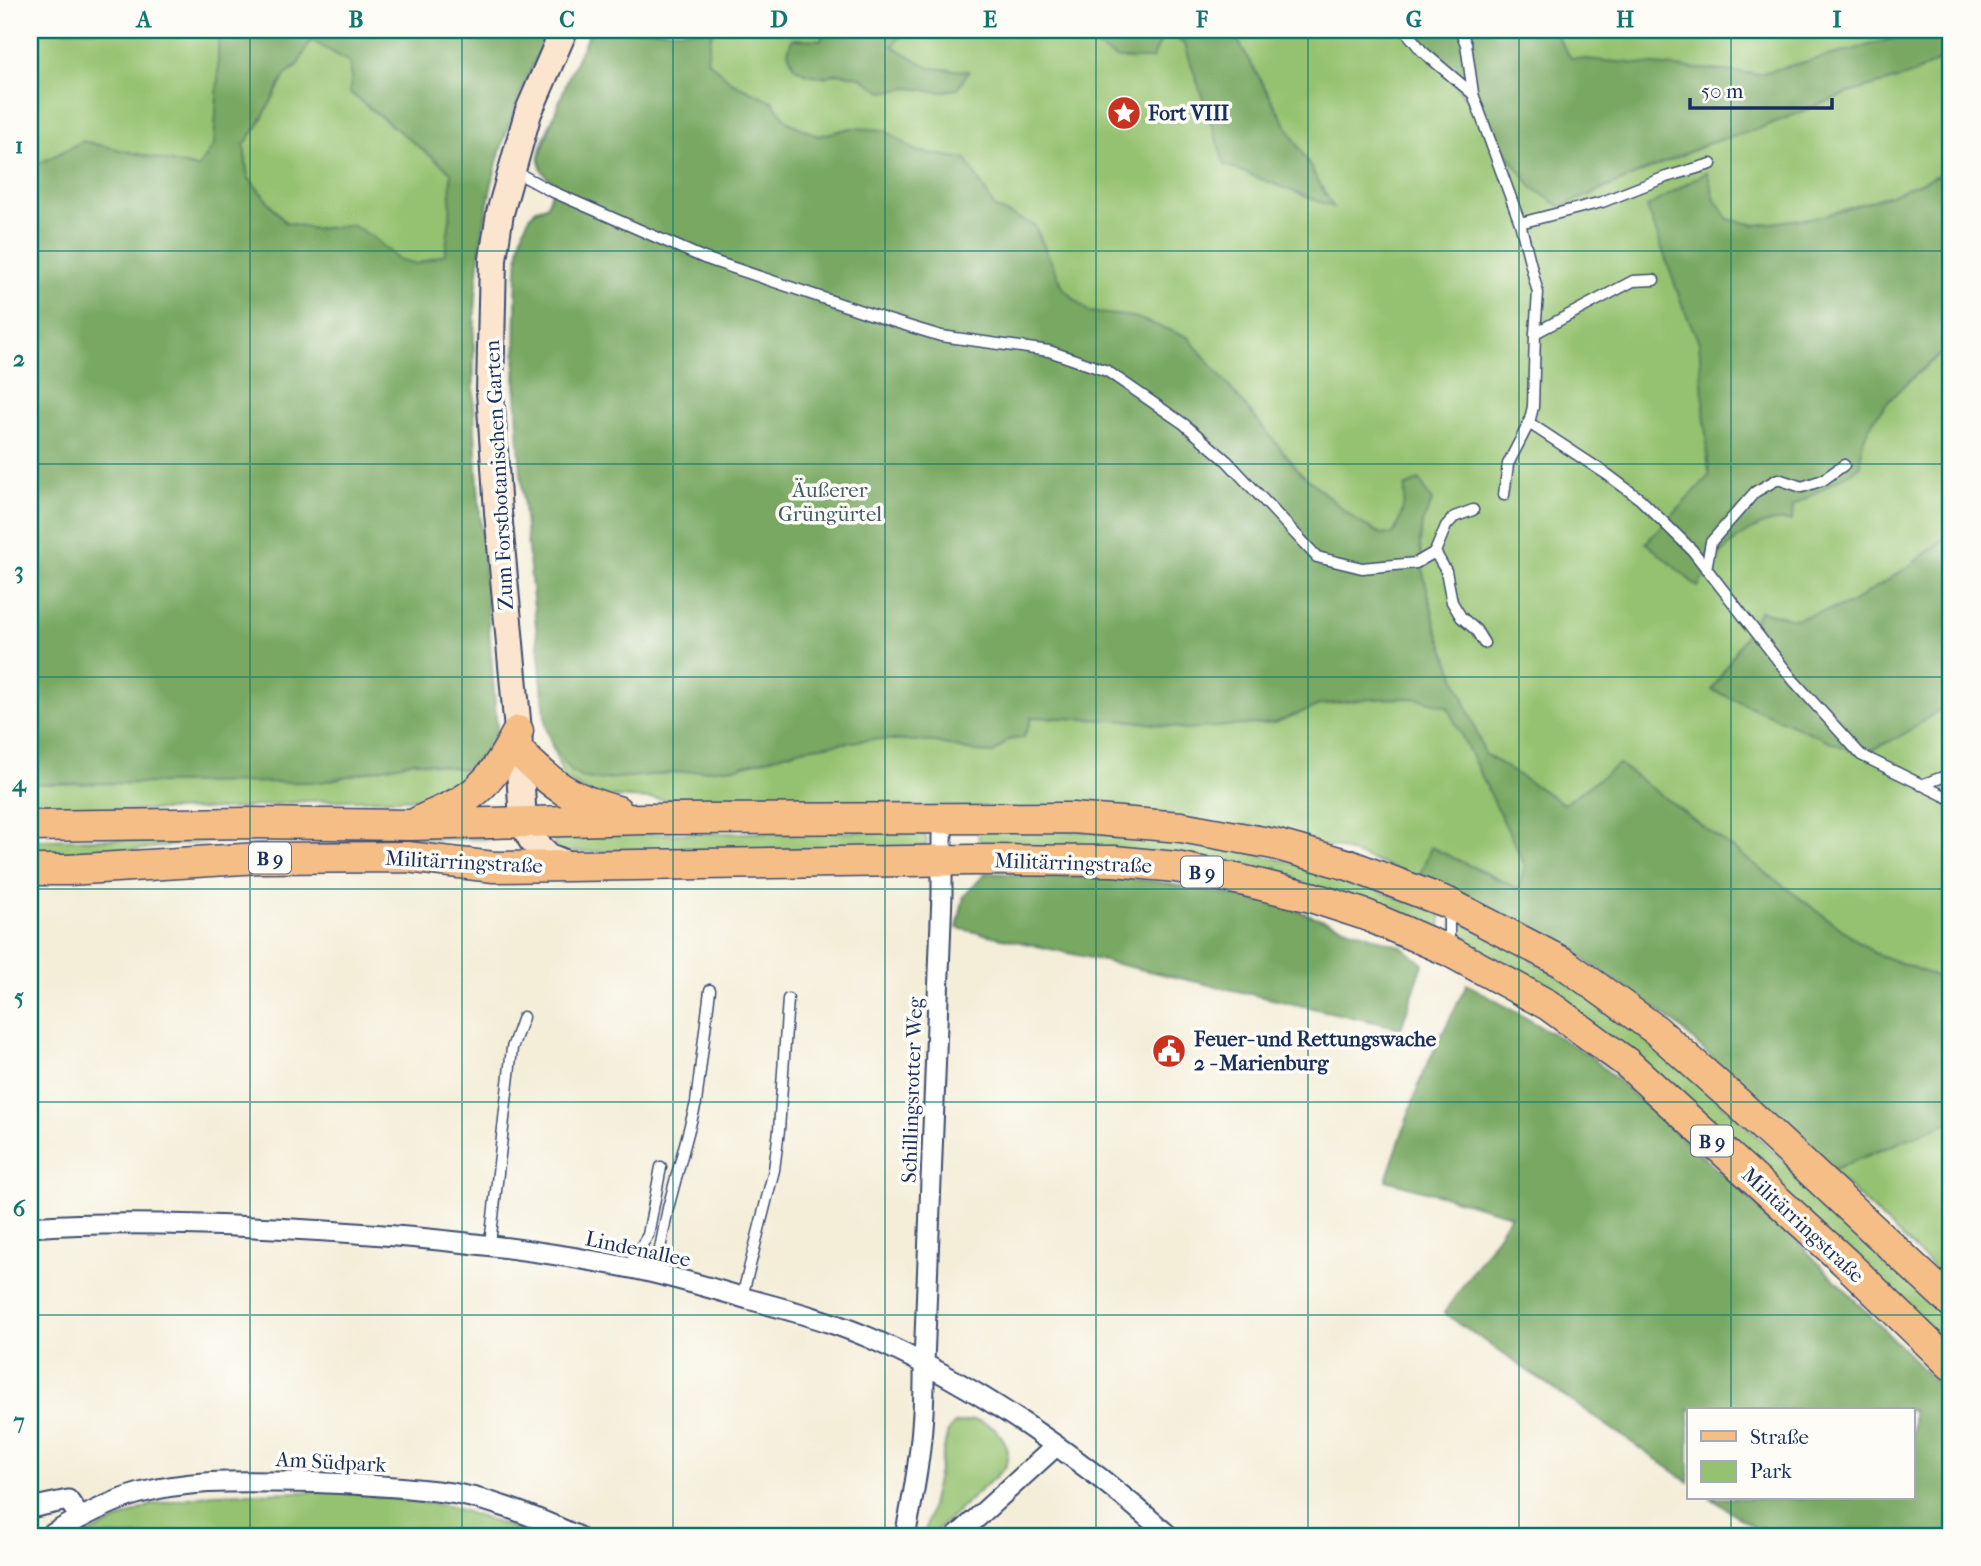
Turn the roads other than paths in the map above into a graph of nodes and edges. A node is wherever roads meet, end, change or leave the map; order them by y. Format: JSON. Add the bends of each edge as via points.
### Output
{"nodes":[{"id":1,"x":564,"y":30,"type":"edge"},
{"id":2,"x":1405,"y":30,"type":"edge"},
{"id":3,"x":1460,"y":30,"type":"edge"},
{"id":4,"x":1474,"y":94,"type":"junction"},
{"id":5,"x":1710,"y":163,"type":"dead end"},
{"id":6,"x":511,"y":169,"type":"junction"},
{"id":7,"x":1520,"y":223,"type":"junction"},
{"id":8,"x":1654,"y":280,"type":"dead end"},
{"id":9,"x":1535,"y":333,"type":"junction"},
{"id":10,"x":1529,"y":424,"type":"junction"},
{"id":11,"x":1844,"y":465,"type":"dead end"},
{"id":12,"x":1504,"y":495,"type":"dead end"},
{"id":13,"x":1473,"y":510,"type":"dead end"},
{"id":14,"x":1435,"y":551,"type":"junction"},
{"id":15,"x":1706,"y":569,"type":"junction"},
{"id":16,"x":1484,"y":643,"type":"dead end"},
{"id":17,"x":519,"y":742,"type":"junction"},
{"id":18,"x":1951,"y":774,"type":"edge"},
{"id":19,"x":1946,"y":780,"type":"edge"},
{"id":20,"x":1921,"y":785,"type":"junction"},
{"id":21,"x":1951,"y":799,"type":"edge"},
{"id":22,"x":942,"y":818,"type":"junction"},
{"id":23,"x":644,"y":819,"type":"junction"},
{"id":24,"x":523,"y":824,"type":"junction"},
{"id":25,"x":411,"y":825,"type":"junction"},
{"id":26,"x":30,"y":826,"type":"edge"},
{"id":27,"x":407,"y":857,"type":"junction"},
{"id":28,"x":942,"y":860,"type":"junction"},
{"id":29,"x":571,"y":866,"type":"junction"},
{"id":30,"x":30,"y":870,"type":"edge"},
{"id":31,"x":1448,"y":903,"type":"junction"},
{"id":32,"x":1449,"y":951,"type":"junction"},
{"id":33,"x":710,"y":990,"type":"dead end"},
{"id":34,"x":788,"y":999,"type":"dead end"},
{"id":35,"x":523,"y":1017,"type":"dead end"},
{"id":36,"x":661,"y":1167,"type":"dead end"},
{"id":37,"x":30,"y":1227,"type":"edge"},
{"id":38,"x":490,"y":1244,"type":"junction"},
{"id":39,"x":628,"y":1268,"type":"junction"},
{"id":40,"x":655,"y":1274,"type":"junction"},
{"id":41,"x":742,"y":1297,"type":"junction"},
{"id":42,"x":1951,"y":1302,"type":"edge"},
{"id":43,"x":925,"y":1363,"type":"junction"},
{"id":44,"x":1951,"y":1365,"type":"edge"},
{"id":45,"x":1056,"y":1446,"type":"junction"},
{"id":46,"x":30,"y":1508,"type":"edge"},
{"id":47,"x":80,"y":1517,"type":"junction"},
{"id":48,"x":49,"y":1536,"type":"edge"},
{"id":49,"x":577,"y":1536,"type":"edge"},
{"id":50,"x":905,"y":1536,"type":"edge"},
{"id":51,"x":957,"y":1536,"type":"edge"},
{"id":52,"x":1169,"y":1536,"type":"edge"}],
"edges":[{"from":1,"to":6,"type":"main road","name":"Zum Forstbotanischen Garten","via":[[540,80]]},
{"from":2,"to":4,"type":"lane","via":[[1422,51]]},
{"from":3,"to":4,"type":"lane"},
{"from":4,"to":7,"type":"lane"},
{"from":5,"to":7,"type":"lane","via":[[1602,202]]},
{"from":6,"to":14,"type":"lane","via":[[704,258],[919,330],[1049,351],[1107,371],[1184,424],[1227,461],[1317,557],[1362,568],[1407,565]]},
{"from":6,"to":17,"type":"main road","name":"Zum Forstbotanischen Garten","via":[[492,259],[490,392]]},
{"from":7,"to":9,"type":"lane","via":[[1538,293]]},
{"from":8,"to":9,"type":"lane","via":[[1633,281]]},
{"from":9,"to":10,"type":"lane","via":[[1535,394]]},
{"from":10,"to":12,"type":"lane","via":[[1508,464]]},
{"from":10,"to":15,"type":"lane","via":[[1640,499]]},
{"from":11,"to":15,"type":"lane","via":[[1823,480],[1802,487],[1778,480],[1755,492],[1711,542]]},
{"from":13,"to":14,"type":"lane","via":[[1449,522]]},
{"from":14,"to":16,"type":"lane","via":[[1446,571],[1452,602]]},
{"from":15,"to":20,"type":"lane","via":[[1794,681],[1861,755]]},
{"from":17,"to":23,"type":"main road","number":"B 9","via":[[544,776],[567,793]]},
{"from":17,"to":24,"type":"main road","name":"Zum Forstbotanischen Garten"},
{"from":17,"to":25,"type":"main road","number":"B 9","via":[[481,787]]},
{"from":18,"to":19,"type":"lane"},
{"from":19,"to":20,"type":"lane"},
{"from":20,"to":21,"type":"lane"},
{"from":22,"to":23,"type":"main road","name":"Militärringstraße","number":"B 9"},
{"from":22,"to":28,"type":"street","name":"Schillingsrotter Weg"},
{"from":22,"to":31,"type":"main road","name":"Militärringstraße","number":"B 9","via":[[1128,821],[1227,834],[1349,865]]},
{"from":23,"to":24,"type":"main road","name":"Militärringstraße","number":"B 9"},
{"from":24,"to":25,"type":"main road","name":"Militärringstraße","number":"B 9"},
{"from":24,"to":27,"type":"main road","number":"B 9","via":[[496,845]]},
{"from":24,"to":29,"type":"main road","via":[[542,850]]},
{"from":25,"to":26,"type":"main road","name":"Militärringstraße","number":"B 9"},
{"from":27,"to":29,"type":"main road","name":"Militärringstraße","number":"B 9","via":[[494,867]]},
{"from":27,"to":30,"type":"main road","name":"Militärringstraße","number":"B 9"},
{"from":28,"to":29,"type":"main road","name":"Militärringstraße","number":"B 9"},
{"from":28,"to":32,"type":"main road","name":"Militärringstraße","number":"B 9","via":[[1114,861],[1176,867],[1311,897]]},
{"from":28,"to":43,"type":"street","name":"Schillingsrotter Weg"},
{"from":31,"to":32,"type":"lane"},
{"from":31,"to":42,"type":"main road","name":"Militärringstraße","number":"B 9","via":[[1562,962],[1656,1030]]},
{"from":32,"to":44,"type":"main road","name":"Militärringstraße","number":"B 9","via":[[1548,1006],[1627,1063]]},
{"from":33,"to":40,"type":"lane","via":[[696,1103]]},
{"from":34,"to":41,"type":"lane","via":[[774,1170]]},
{"from":35,"to":38,"type":"lane","via":[[512,1048]]},
{"from":36,"to":39,"type":"lane","via":[[648,1235]]},
{"from":37,"to":38,"type":"street","name":"Lindenallee","via":[[243,1226]]},
{"from":38,"to":39,"type":"street","name":"Lindenallee"},
{"from":39,"to":40,"type":"street","name":"Lindenallee"},
{"from":40,"to":41,"type":"street","name":"Lindenallee"},
{"from":41,"to":43,"type":"street","name":"Lindenallee","via":[[867,1337]]},
{"from":43,"to":45,"type":"street","name":"Lindenallee"},
{"from":43,"to":50,"type":"street","name":"Schillingsrotter Weg","via":[[921,1452]]},
{"from":45,"to":51,"type":"street"},
{"from":45,"to":52,"type":"street","name":"Lindenallee"},
{"from":46,"to":47,"type":"street","via":[[68,1500]]},
{"from":47,"to":48,"type":"street","name":"Am Südpark"},
{"from":47,"to":49,"type":"street","name":"Am Südpark","via":[[138,1493],[182,1484],[352,1483],[451,1493]]}]}
